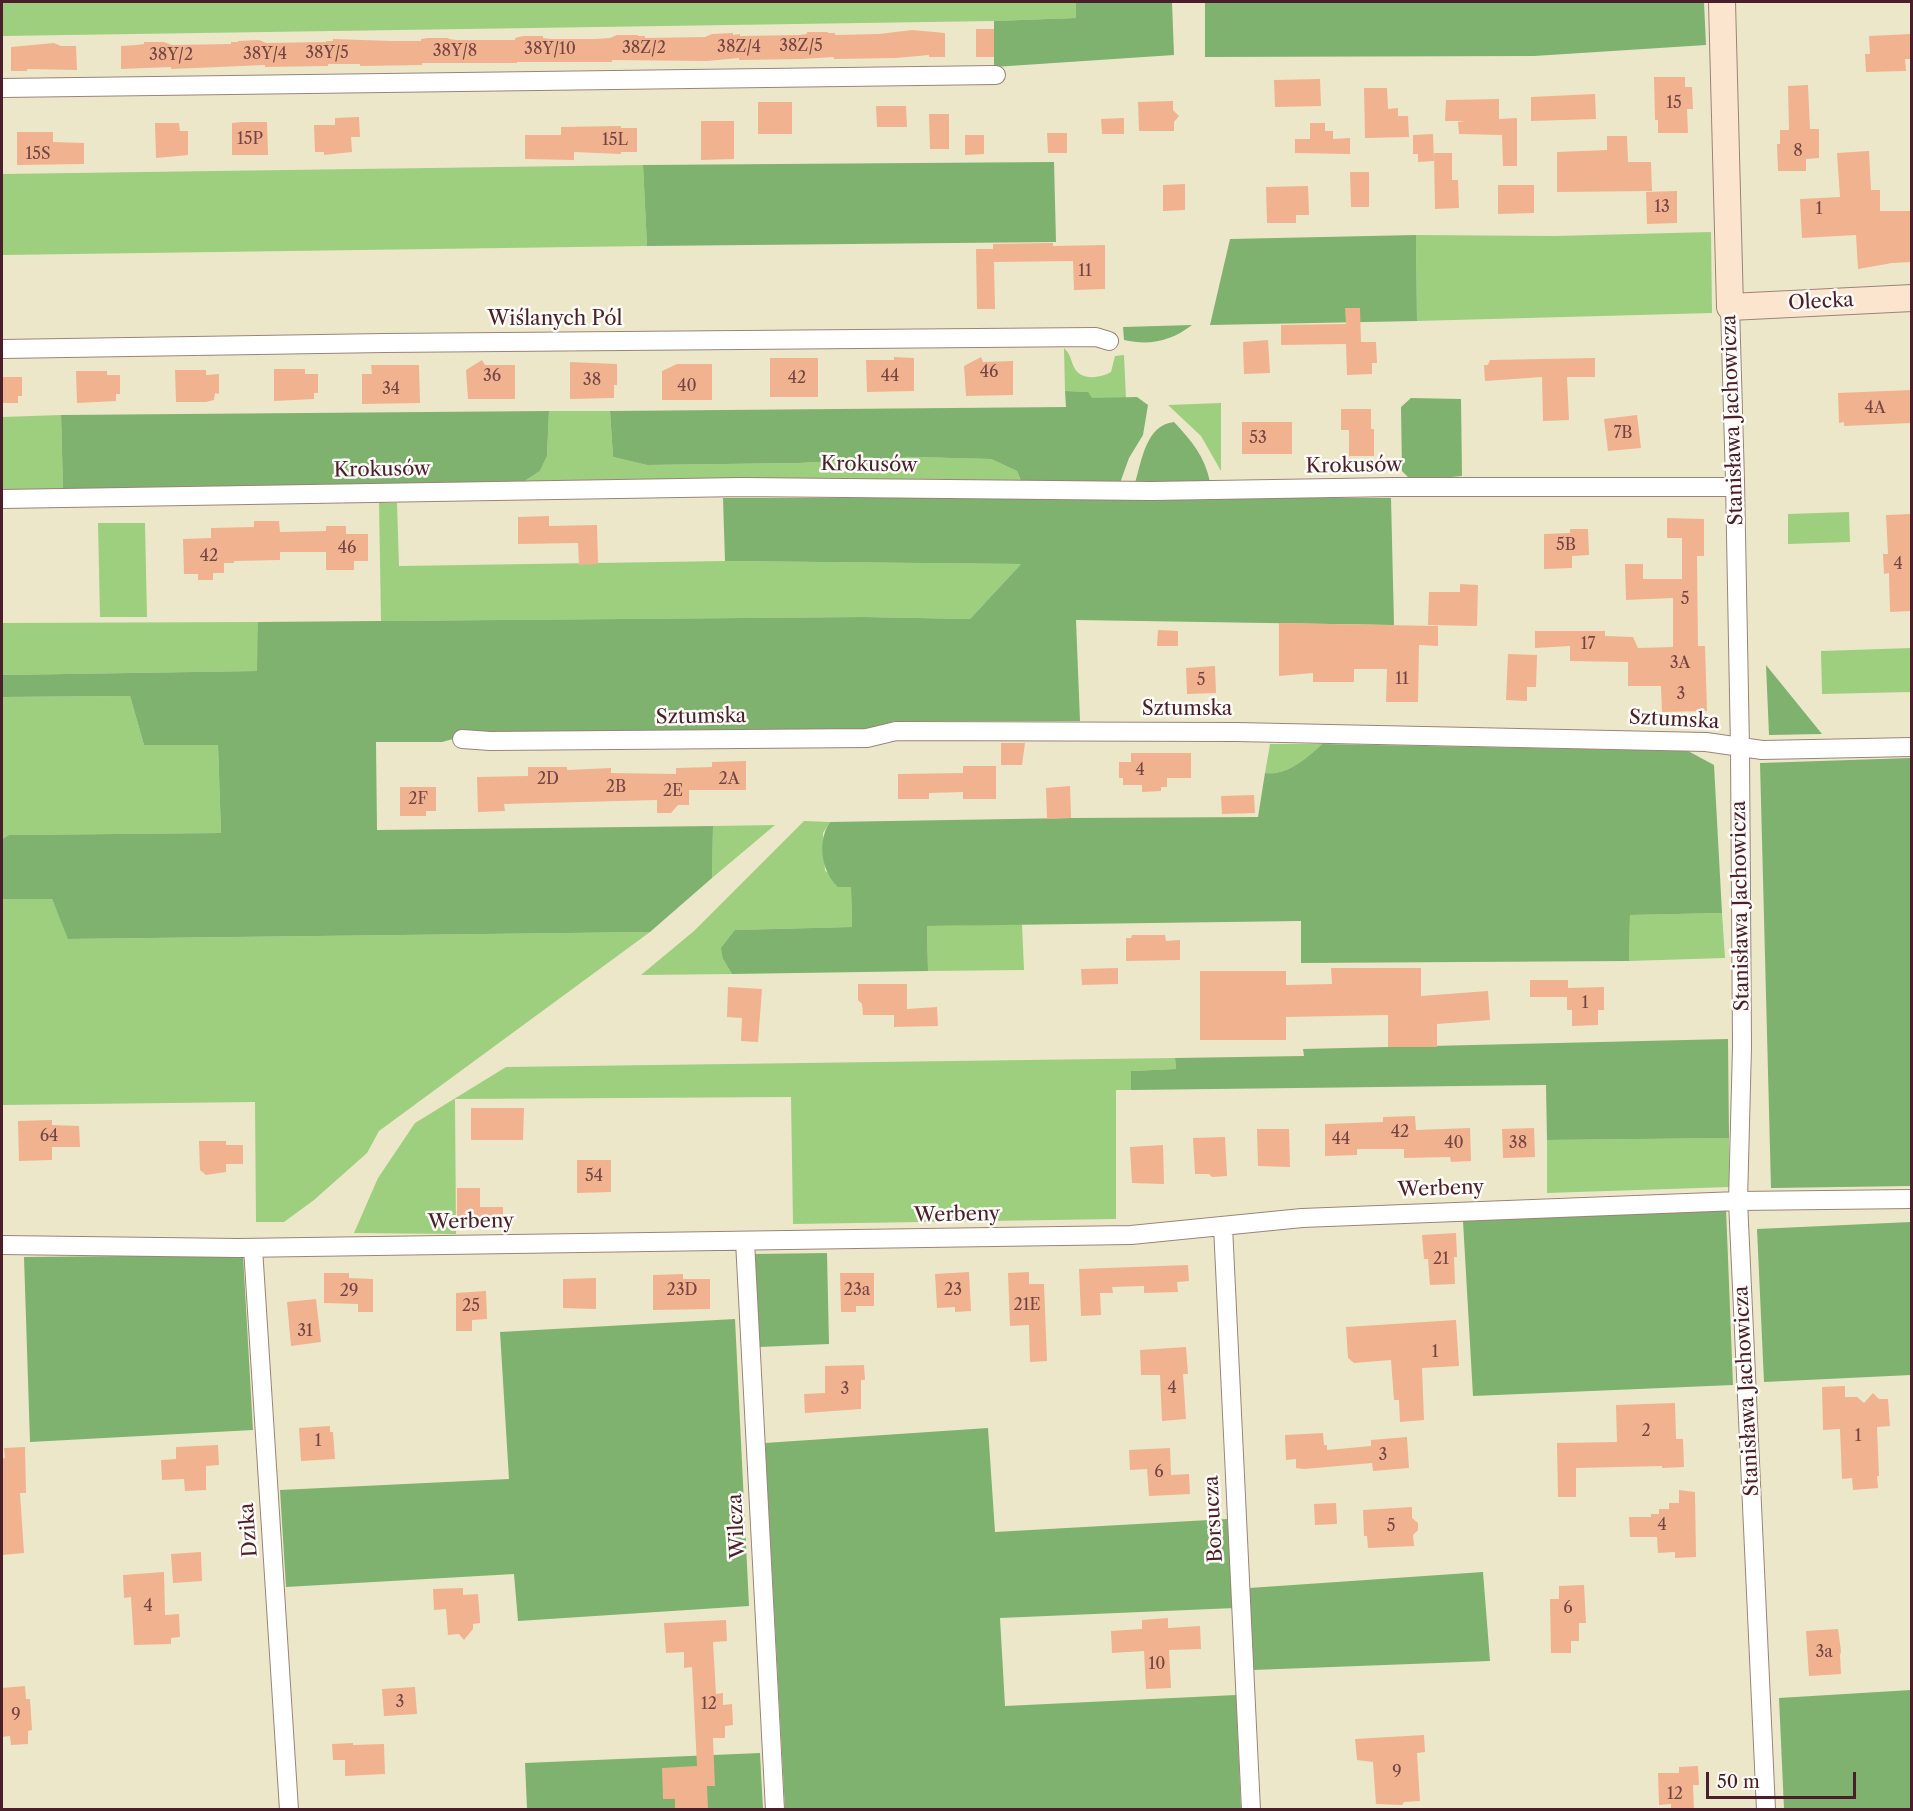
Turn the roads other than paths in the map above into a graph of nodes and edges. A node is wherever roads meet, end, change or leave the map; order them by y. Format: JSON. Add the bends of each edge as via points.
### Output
{"nodes":[{"id":1,"x":1722,"y":2,"type":"edge"},
{"id":2,"x":996,"y":75,"type":"dead end"},
{"id":3,"x":2,"y":88,"type":"edge"},
{"id":4,"x":1911,"y":298,"type":"edge"},
{"id":5,"x":1730,"y":307,"type":"junction"},
{"id":6,"x":1109,"y":341,"type":"dead end"},
{"id":7,"x":2,"y":349,"type":"edge"},
{"id":8,"x":1735,"y":488,"type":"junction"},
{"id":9,"x":2,"y":499,"type":"edge"},
{"id":10,"x":462,"y":739,"type":"dead end"},
{"id":11,"x":1911,"y":747,"type":"edge"},
{"id":12,"x":1740,"y":748,"type":"junction"},
{"id":13,"x":1911,"y":1199,"type":"edge"},
{"id":14,"x":1738,"y":1201,"type":"junction"},
{"id":15,"x":1223,"y":1226,"type":"junction"},
{"id":16,"x":745,"y":1241,"type":"junction"},
{"id":17,"x":2,"y":1245,"type":"edge"},
{"id":18,"x":253,"y":1248,"type":"junction"},
{"id":19,"x":289,"y":1809,"type":"edge"},
{"id":20,"x":775,"y":1809,"type":"edge"},
{"id":21,"x":1251,"y":1809,"type":"edge"},
{"id":22,"x":1766,"y":1809,"type":"edge"}],
"edges":[{"from":1,"to":5,"type":"street","name":"Stanisława Jachowicza"},
{"from":2,"to":3,"type":"street"},
{"from":4,"to":5,"type":"street","name":"Olecka"},
{"from":5,"to":8,"type":"street","name":"Stanisława Jachowicza"},
{"from":6,"to":7,"type":"street","name":"Wiślanych Pól","via":[[815,339]]},
{"from":8,"to":9,"type":"street","name":"Krokusów","via":[[1152,491],[742,487]]},
{"from":8,"to":12,"type":"street","name":"Stanisława Jachowicza"},
{"from":10,"to":12,"type":"street","name":"Sztumska","via":[[867,738],[896,731],[1236,732],[1706,742]]},
{"from":11,"to":12,"type":"street","name":"Sztumska"},
{"from":12,"to":14,"type":"street","name":"Stanisława Jachowicza","via":[[1743,1047]]},
{"from":13,"to":14,"type":"street","name":"Werbeny"},
{"from":14,"to":15,"type":"street","name":"Werbeny","via":[[1313,1217]]},
{"from":14,"to":22,"type":"street","name":"Stanisława Jachowicza"},
{"from":15,"to":16,"type":"street","name":"Werbeny","via":[[1131,1235]]},
{"from":15,"to":21,"type":"street","name":"Borsucza"},
{"from":16,"to":18,"type":"street","name":"Werbeny"},
{"from":16,"to":20,"type":"street","name":"Wilcza"},
{"from":17,"to":18,"type":"street","name":"Werbeny"},
{"from":18,"to":19,"type":"street","name":"Dzika"}]}
